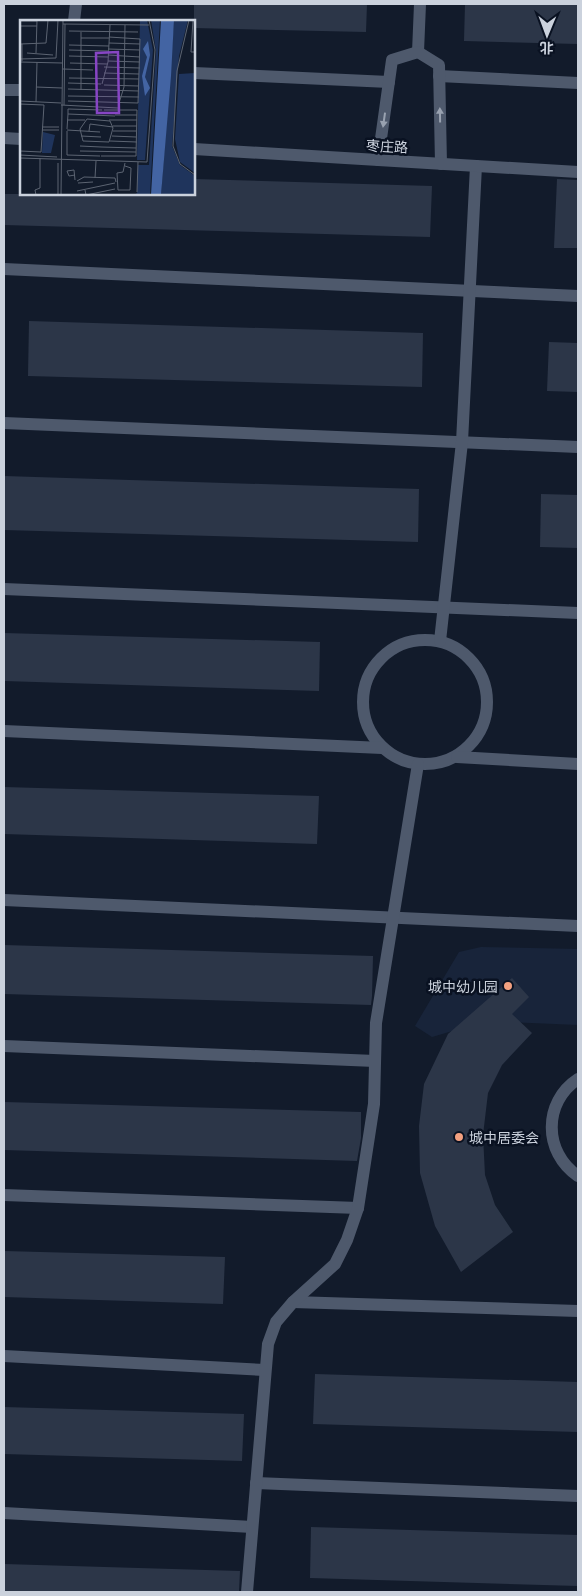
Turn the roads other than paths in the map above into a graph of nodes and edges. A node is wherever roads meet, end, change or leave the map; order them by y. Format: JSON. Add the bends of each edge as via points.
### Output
{"nodes":[{"id":1,"x":76,"y":4,"type":"edge"},
{"id":2,"x":420,"y":4,"type":"edge"},
{"id":3,"x":74,"y":20,"type":"edge"},
{"id":4,"x":418,"y":52,"type":"junction"},
{"id":5,"x":195,"y":73,"type":"edge"},
{"id":6,"x":439,"y":76,"type":"junction"},
{"id":7,"x":389,"y":82,"type":"junction"},
{"id":8,"x":578,"y":83,"type":"edge"},
{"id":9,"x":4,"y":90,"type":"edge"},
{"id":10,"x":20,"y":90,"type":"edge"},
{"id":11,"x":4,"y":138,"type":"edge"},
{"id":12,"x":20,"y":139,"type":"edge"},
{"id":13,"x":195,"y":149,"type":"edge"},
{"id":14,"x":378,"y":160,"type":"junction"},
{"id":15,"x":440,"y":164,"type":"junction"},
{"id":16,"x":476,"y":166,"type":"junction"},
{"id":17,"x":578,"y":172,"type":"edge"},
{"id":18,"x":4,"y":269,"type":"edge"},
{"id":19,"x":470,"y":291,"type":"junction"},
{"id":20,"x":578,"y":296,"type":"edge"},
{"id":21,"x":4,"y":423,"type":"edge"},
{"id":22,"x":462,"y":442,"type":"junction"},
{"id":23,"x":578,"y":447,"type":"edge"},
{"id":24,"x":4,"y":589,"type":"edge"},
{"id":25,"x":444,"y":607,"type":"junction"},
{"id":26,"x":578,"y":612,"type":"edge"},
{"id":27,"x":440,"y":641,"type":"junction"},
{"id":28,"x":4,"y":730,"type":"edge"},
{"id":29,"x":382,"y":748,"type":"junction"},
{"id":30,"x":457,"y":757,"type":"junction"},
{"id":31,"x":418,"y":764,"type":"junction"},
{"id":32,"x":578,"y":764,"type":"edge"},
{"id":33,"x":4,"y":900,"type":"edge"},
{"id":34,"x":393,"y":919,"type":"junction"},
{"id":35,"x":578,"y":926,"type":"edge"},
{"id":36,"x":4,"y":1046,"type":"edge"},
{"id":37,"x":375,"y":1061,"type":"junction"},
{"id":38,"x":578,"y":1079,"type":"edge"},
{"id":39,"x":578,"y":1176,"type":"edge"},
{"id":40,"x":4,"y":1195,"type":"edge"},
{"id":41,"x":358,"y":1208,"type":"junction"},
{"id":42,"x":293,"y":1302,"type":"junction"},
{"id":43,"x":578,"y":1311,"type":"edge"},
{"id":44,"x":4,"y":1356,"type":"edge"},
{"id":45,"x":265,"y":1370,"type":"junction"},
{"id":46,"x":256,"y":1483,"type":"junction"},
{"id":47,"x":578,"y":1496,"type":"edge"},
{"id":48,"x":4,"y":1513,"type":"edge"},
{"id":49,"x":252,"y":1527,"type":"junction"},
{"id":50,"x":247,"y":1592,"type":"edge"}],
"edges":[{"from":1,"to":3,"type":"street"},
{"from":2,"to":4,"type":"street"},
{"from":4,"to":6,"type":"street","via":[[439,65]]},
{"from":4,"to":7,"type":"street","via":[[392,60]]},
{"from":5,"to":7,"type":"street"},
{"from":6,"to":8,"type":"street"},
{"from":15,"to":6,"type":"street","one_way":true},
{"from":7,"to":14,"type":"street","one_way":true},
{"from":9,"to":10,"type":"street"},
{"from":11,"to":12,"type":"street"},
{"from":13,"to":14,"type":"street","name":"枣庄路"},
{"from":14,"to":15,"type":"street","name":"枣庄路"},
{"from":15,"to":16,"type":"street","name":"枣庄路"},
{"from":16,"to":17,"type":"street","name":"枣庄路"},
{"from":16,"to":19,"type":"street"},
{"from":18,"to":19,"type":"street"},
{"from":19,"to":20,"type":"street"},
{"from":19,"to":22,"type":"street"},
{"from":21,"to":22,"type":"street"},
{"from":22,"to":23,"type":"street"},
{"from":22,"to":25,"type":"street"},
{"from":24,"to":25,"type":"street"},
{"from":25,"to":26,"type":"street"},
{"from":25,"to":27,"type":"street"},
{"from":27,"to":29,"type":"street","via":[[418,640],[397,646],[380,658],[369,675],[363,694],[363,714],[370,732]]},
{"from":27,"to":30,"type":"street","via":[[460,650],[476,664],[486,683],[488,705],[484,726],[472,744]]},
{"from":28,"to":29,"type":"street"},
{"from":29,"to":31,"type":"street","via":[[399,759]]},
{"from":30,"to":31,"type":"street","via":[[438,764]]},
{"from":30,"to":32,"type":"street"},
{"from":31,"to":34,"type":"street"},
{"from":33,"to":34,"type":"street"},
{"from":34,"to":35,"type":"street"},
{"from":34,"to":37,"type":"street","via":[[376,1023]]},
{"from":36,"to":37,"type":"street"},
{"from":37,"to":41,"type":"street","via":[[374,1104]]},
{"from":38,"to":39,"type":"street","via":[[558,1100],[551,1118],[552,1137],[558,1155]]},
{"from":40,"to":41,"type":"street"},
{"from":41,"to":42,"type":"street","via":[[335,1264]]},
{"from":42,"to":43,"type":"street"},
{"from":42,"to":45,"type":"street","via":[[276,1322],[268,1344]]},
{"from":44,"to":45,"type":"street"},
{"from":45,"to":46,"type":"street"},
{"from":46,"to":47,"type":"street"},
{"from":46,"to":49,"type":"street"},
{"from":48,"to":49,"type":"street"},
{"from":49,"to":50,"type":"street"}]}
